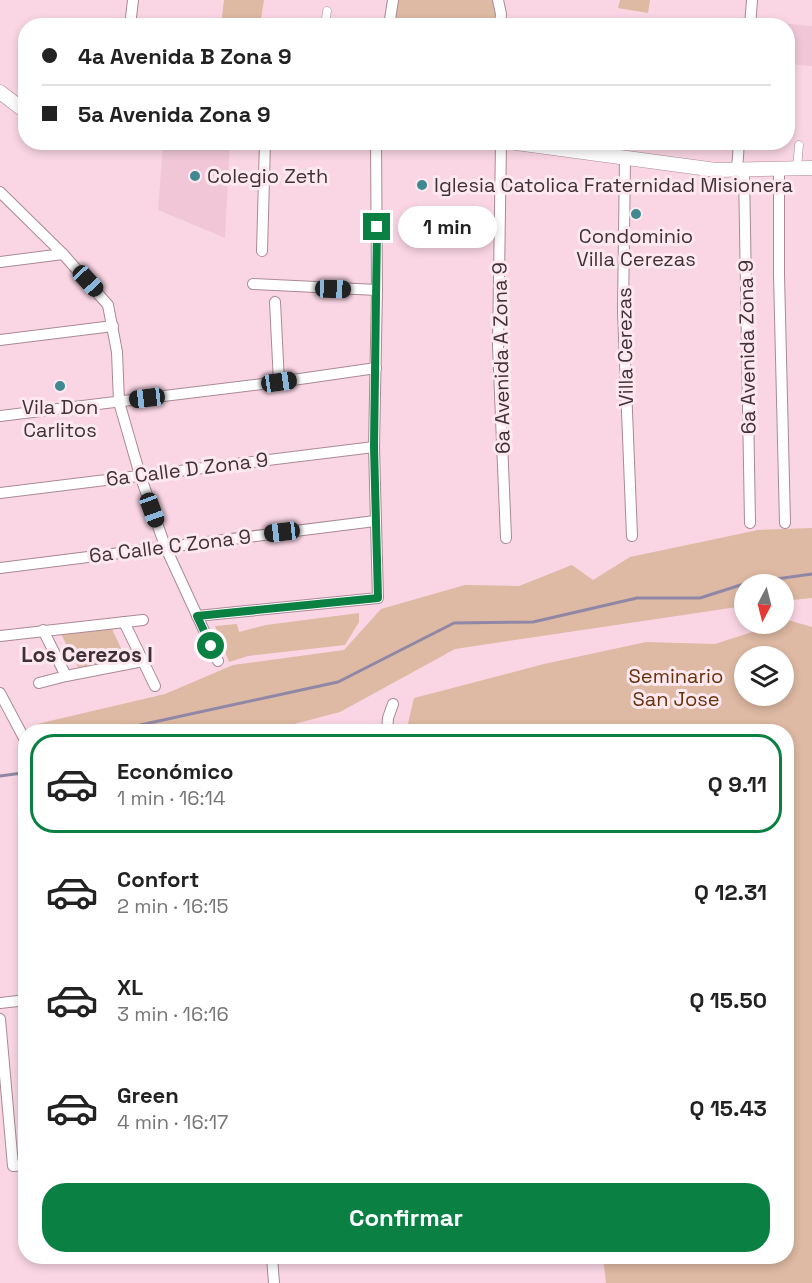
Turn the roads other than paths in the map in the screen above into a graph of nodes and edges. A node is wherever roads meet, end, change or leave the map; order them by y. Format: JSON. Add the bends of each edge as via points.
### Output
{"nodes":[{"id":1,"x":133,"y":0,"type":"edge"},
{"id":2,"x":393,"y":0,"type":"edge"},
{"id":3,"x":498,"y":0,"type":"edge"},
{"id":4,"x":753,"y":0,"type":"edge"},
{"id":5,"x":327,"y":11,"type":"dead end"},
{"id":6,"x":131,"y":18,"type":"edge"},
{"id":7,"x":326,"y":18,"type":"edge"},
{"id":8,"x":390,"y":18,"type":"edge"},
{"id":9,"x":501,"y":18,"type":"edge"},
{"id":10,"x":751,"y":18,"type":"edge"},
{"id":11,"x":0,"y":92,"type":"edge"},
{"id":12,"x":18,"y":106,"type":"edge"},
{"id":13,"x":799,"y":145,"type":"dead end"},
{"id":14,"x":265,"y":150,"type":"edge"},
{"id":15,"x":376,"y":150,"type":"edge"},
{"id":16,"x":501,"y":150,"type":"edge"},
{"id":17,"x":566,"y":150,"type":"edge"},
{"id":18,"x":740,"y":150,"type":"edge"},
{"id":19,"x":625,"y":158,"type":"junction"},
{"id":20,"x":797,"y":168,"type":"junction"},
{"id":21,"x":812,"y":168,"type":"edge"},
{"id":22,"x":779,"y":169,"type":"junction"},
{"id":23,"x":741,"y":171,"type":"junction"},
{"id":24,"x":0,"y":192,"type":"edge"},
{"id":25,"x":262,"y":251,"type":"dead end"},
{"id":26,"x":63,"y":254,"type":"junction"},
{"id":27,"x":0,"y":262,"type":"edge"},
{"id":28,"x":253,"y":284,"type":"dead end"},
{"id":29,"x":377,"y":290,"type":"junction"},
{"id":30,"x":275,"y":302,"type":"dead end"},
{"id":31,"x":113,"y":326,"type":"junction"},
{"id":32,"x":0,"y":340,"type":"edge"},
{"id":33,"x":376,"y":368,"type":"junction"},
{"id":34,"x":279,"y":382,"type":"junction"},
{"id":35,"x":119,"y":402,"type":"junction"},
{"id":36,"x":0,"y":416,"type":"edge"},
{"id":37,"x":374,"y":447,"type":"junction"},
{"id":38,"x":140,"y":475,"type":"junction"},
{"id":39,"x":0,"y":493,"type":"edge"},
{"id":40,"x":375,"y":521,"type":"junction"},
{"id":41,"x":750,"y":523,"type":"dead end"},
{"id":42,"x":785,"y":523,"type":"dead end"},
{"id":43,"x":632,"y":536,"type":"dead end"},
{"id":44,"x":506,"y":538,"type":"dead end"},
{"id":45,"x":165,"y":546,"type":"junction"},
{"id":46,"x":0,"y":568,"type":"edge"},
{"id":47,"x":197,"y":616,"type":"junction"},
{"id":48,"x":143,"y":620,"type":"dead end"},
{"id":49,"x":124,"y":622,"type":"junction"},
{"id":50,"x":43,"y":630,"type":"junction"},
{"id":51,"x":0,"y":636,"type":"edge"},
{"id":52,"x":143,"y":661,"type":"junction"},
{"id":53,"x":218,"y":661,"type":"dead end"},
{"id":54,"x":66,"y":676,"type":"junction"},
{"id":55,"x":39,"y":683,"type":"dead end"},
{"id":56,"x":155,"y":686,"type":"dead end"},
{"id":57,"x":0,"y":693,"type":"edge"},
{"id":58,"x":393,"y":704,"type":"dead end"},
{"id":59,"x":5,"y":714,"type":"edge"},
{"id":60,"x":388,"y":724,"type":"edge"},
{"id":61,"x":18,"y":731,"type":"edge"},
{"id":62,"x":18,"y":1001,"type":"edge"},
{"id":63,"x":0,"y":1003,"type":"edge"},
{"id":64,"x":0,"y":1018,"type":"edge"},
{"id":65,"x":18,"y":1166,"type":"edge"},
{"id":66,"x":273,"y":1264,"type":"edge"},
{"id":67,"x":274,"y":1283,"type":"edge"}],
"edges":[{"from":1,"to":6,"type":"street"},
{"from":2,"to":8,"type":"street"},
{"from":3,"to":9,"type":"street"},
{"from":4,"to":10,"type":"street"},
{"from":5,"to":7,"type":"street"},
{"from":11,"to":12,"type":"street"},
{"from":13,"to":20,"type":"street"},
{"from":14,"to":25,"type":"street"},
{"from":15,"to":29,"type":"street"},
{"from":16,"to":44,"type":"street","name":"6a Avenida A Zona 9","via":[[498,346]]},
{"from":17,"to":19,"type":"street"},
{"from":18,"to":23,"type":"street","name":"6a Avenida Zona 9"},
{"from":19,"to":23,"type":"street"},
{"from":19,"to":43,"type":"street","name":"Villa Cerezas","via":[[623,312]]},
{"from":20,"to":21,"type":"street"},
{"from":20,"to":22,"type":"street"},
{"from":22,"to":23,"type":"street"},
{"from":22,"to":42,"type":"street"},
{"from":23,"to":41,"type":"street","name":"6a Avenida Zona 9"},
{"from":24,"to":26,"type":"street"},
{"from":26,"to":27,"type":"street"},
{"from":26,"to":31,"type":"street","via":[[105,300]]},
{"from":28,"to":29,"type":"street"},
{"from":29,"to":33,"type":"street"},
{"from":30,"to":34,"type":"street"},
{"from":31,"to":32,"type":"street"},
{"from":31,"to":35,"type":"street"},
{"from":33,"to":34,"type":"street"},
{"from":33,"to":37,"type":"street"},
{"from":34,"to":35,"type":"street"},
{"from":35,"to":36,"type":"street"},
{"from":35,"to":38,"type":"street"},
{"from":37,"to":38,"type":"street","name":"6a Calle D Zona 9"},
{"from":37,"to":40,"type":"street"},
{"from":38,"to":39,"type":"street","name":"6a Calle D Zona 9"},
{"from":38,"to":45,"type":"street"},
{"from":40,"to":45,"type":"street","name":"6a Calle C Zona 9"},
{"from":40,"to":47,"type":"street","via":[[378,598]]},
{"from":45,"to":46,"type":"street","name":"6a Calle C Zona 9"},
{"from":45,"to":47,"type":"street"},
{"from":47,"to":53,"type":"street"},
{"from":48,"to":49,"type":"street"},
{"from":49,"to":50,"type":"street"},
{"from":49,"to":52,"type":"street"},
{"from":50,"to":51,"type":"street"},
{"from":50,"to":54,"type":"street"},
{"from":52,"to":54,"type":"street"},
{"from":52,"to":56,"type":"street"},
{"from":54,"to":55,"type":"street"},
{"from":57,"to":59,"type":"street"},
{"from":58,"to":60,"type":"street"},
{"from":59,"to":61,"type":"street"},
{"from":62,"to":63,"type":"street"},
{"from":64,"to":65,"type":"street","via":[[12,1166]]},
{"from":66,"to":67,"type":"street"}]}
